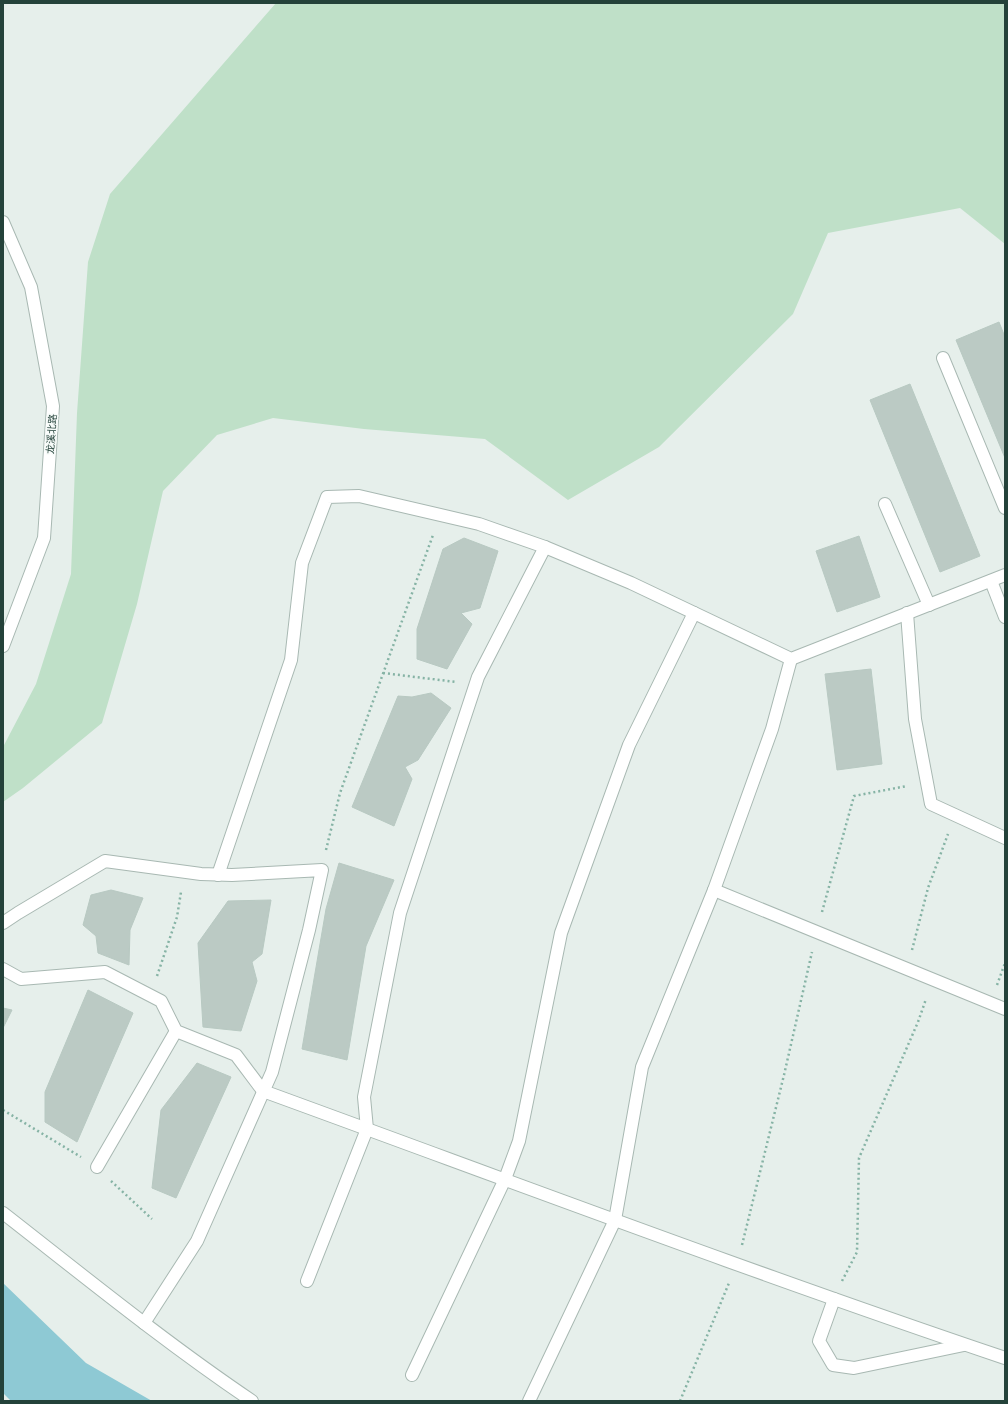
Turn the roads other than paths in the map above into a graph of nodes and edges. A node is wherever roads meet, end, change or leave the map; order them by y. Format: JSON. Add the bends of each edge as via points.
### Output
{"nodes":[{"id":1,"x":3,"y":222,"type":"edge"},
{"id":2,"x":943,"y":358,"type":"dead end"},
{"id":3,"x":885,"y":504,"type":"dead end"},
{"id":4,"x":1005,"y":508,"type":"edge"},
{"id":5,"x":545,"y":548,"type":"junction"},
{"id":6,"x":1005,"y":575,"type":"edge"},
{"id":7,"x":991,"y":581,"type":"junction"},
{"id":8,"x":929,"y":605,"type":"junction"},
{"id":9,"x":694,"y":613,"type":"junction"},
{"id":10,"x":907,"y":613,"type":"junction"},
{"id":11,"x":1005,"y":617,"type":"edge"},
{"id":12,"x":3,"y":646,"type":"edge"},
{"id":13,"x":791,"y":658,"type":"junction"},
{"id":14,"x":1005,"y":838,"type":"edge"},
{"id":15,"x":218,"y":875,"type":"junction"},
{"id":16,"x":714,"y":890,"type":"junction"},
{"id":17,"x":3,"y":923,"type":"edge"},
{"id":18,"x":3,"y":969,"type":"edge"},
{"id":19,"x":1005,"y":1009,"type":"edge"},
{"id":20,"x":176,"y":1031,"type":"junction"},
{"id":21,"x":264,"y":1091,"type":"junction"},
{"id":22,"x":367,"y":1129,"type":"junction"},
{"id":23,"x":97,"y":1167,"type":"dead end"},
{"id":24,"x":505,"y":1179,"type":"junction"},
{"id":25,"x":3,"y":1213,"type":"edge"},
{"id":26,"x":615,"y":1220,"type":"junction"},
{"id":27,"x":307,"y":1281,"type":"dead end"},
{"id":28,"x":834,"y":1299,"type":"junction"},
{"id":29,"x":144,"y":1322,"type":"junction"},
{"id":30,"x":966,"y":1345,"type":"junction"},
{"id":31,"x":1005,"y":1358,"type":"edge"},
{"id":32,"x":412,"y":1375,"type":"dead end"},
{"id":33,"x":252,"y":1401,"type":"edge"},
{"id":34,"x":529,"y":1401,"type":"edge"}],
"edges":[{"from":1,"to":12,"type":"street","name":"龙溪北路","via":[[31,287],[53,406],[44,538]]},
{"from":2,"to":4,"type":"street"},
{"from":3,"to":8,"type":"street"},
{"from":5,"to":9,"type":"street","via":[[631,583]]},
{"from":5,"to":15,"type":"street","via":[[479,524],[441,515],[359,496],[327,497],[302,563],[291,660]]},
{"from":5,"to":22,"type":"street","via":[[481,670],[400,913],[364,1098]]},
{"from":6,"to":7,"type":"street"},
{"from":7,"to":8,"type":"street"},
{"from":7,"to":11,"type":"street"},
{"from":8,"to":10,"type":"street"},
{"from":9,"to":13,"type":"street"},
{"from":9,"to":24,"type":"street","via":[[629,745],[560,933],[519,1141]]},
{"from":10,"to":13,"type":"street"},
{"from":10,"to":14,"type":"street","via":[[915,719],[931,804]]},
{"from":13,"to":16,"type":"street","via":[[772,728]]},
{"from":15,"to":17,"type":"street","via":[[105,861]]},
{"from":15,"to":21,"type":"street","via":[[322,870],[274,1065]]},
{"from":16,"to":19,"type":"street"},
{"from":16,"to":26,"type":"street","via":[[642,1067]]},
{"from":18,"to":20,"type":"street","via":[[21,979],[105,972],[161,1001]]},
{"from":20,"to":21,"type":"street","via":[[236,1055]]},
{"from":20,"to":23,"type":"street"},
{"from":21,"to":22,"type":"street"},
{"from":21,"to":29,"type":"street","via":[[197,1241]]},
{"from":22,"to":24,"type":"street"},
{"from":22,"to":27,"type":"street"},
{"from":24,"to":26,"type":"street"},
{"from":24,"to":32,"type":"street"},
{"from":25,"to":29,"type":"street"},
{"from":26,"to":28,"type":"street"},
{"from":26,"to":34,"type":"street"},
{"from":28,"to":30,"type":"street"},
{"from":28,"to":30,"type":"street","via":[[819,1341],[833,1365],[854,1368]]},
{"from":29,"to":33,"type":"street"},
{"from":30,"to":31,"type":"street"}]}
